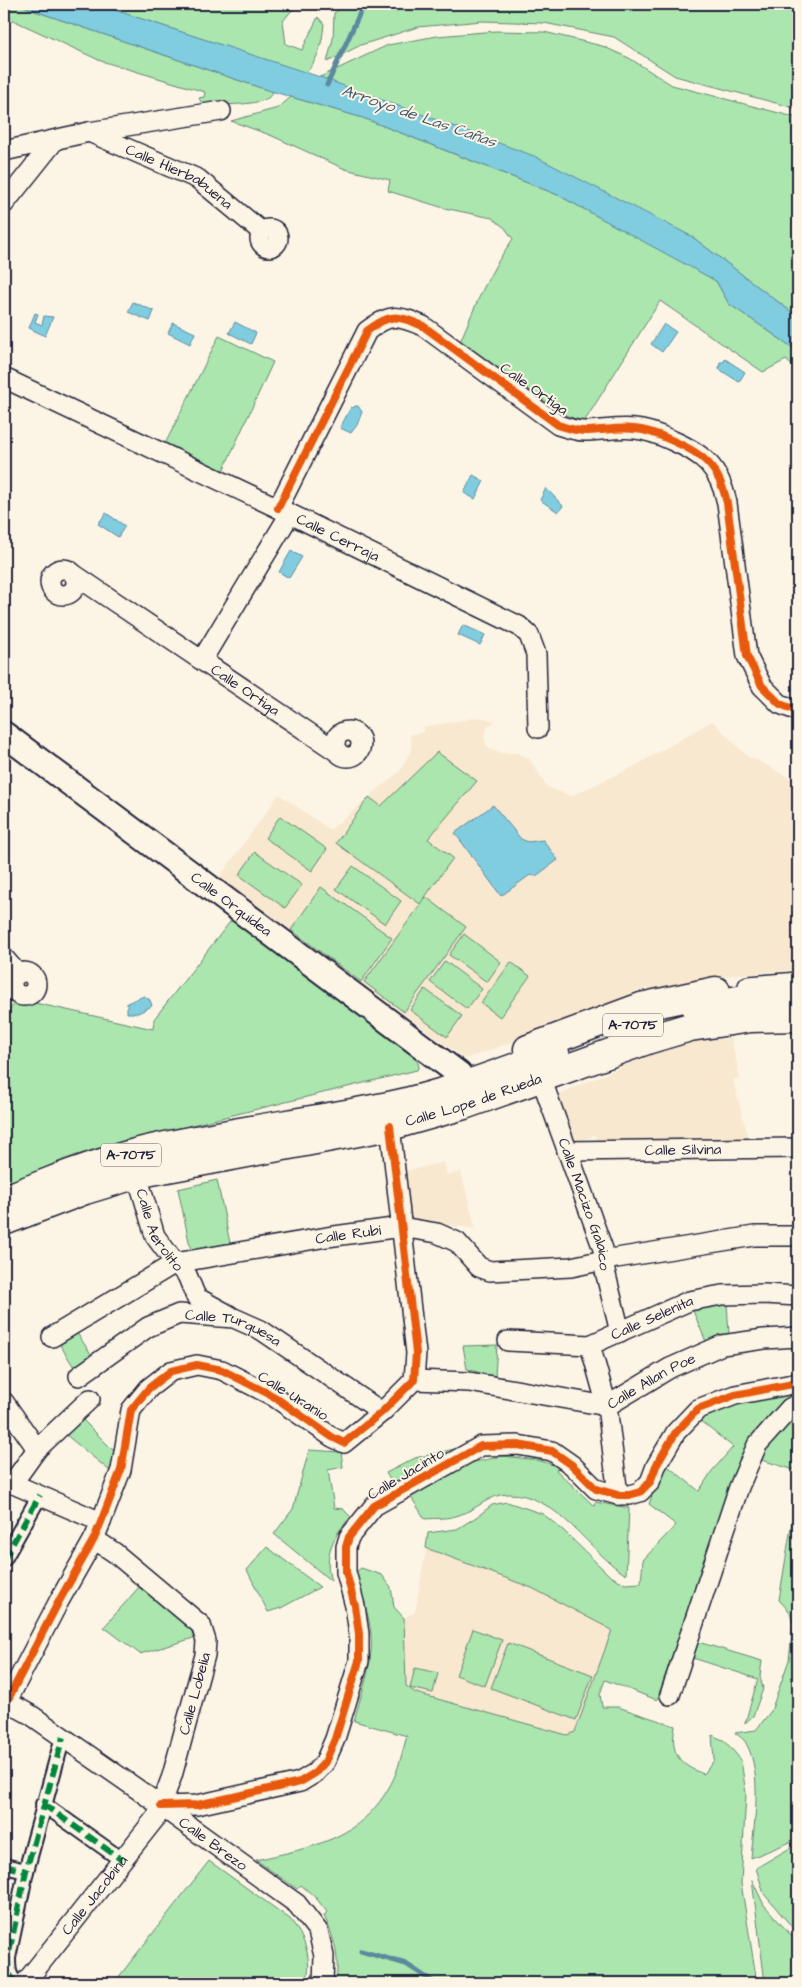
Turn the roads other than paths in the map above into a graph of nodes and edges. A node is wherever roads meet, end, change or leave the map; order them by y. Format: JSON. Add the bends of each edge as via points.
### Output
{"nodes":[{"id":1,"x":222,"y":110,"type":"dead end"},
{"id":2,"x":89,"y":132,"type":"junction"},
{"id":3,"x":55,"y":140,"type":"junction"},
{"id":4,"x":4,"y":151,"type":"edge"},
{"id":5,"x":4,"y":204,"type":"edge"},
{"id":6,"x":262,"y":232,"type":"dead end"},
{"id":7,"x":4,"y":378,"type":"edge"},
{"id":8,"x":284,"y":511,"type":"junction"},
{"id":9,"x":72,"y":573,"type":"dead end"},
{"id":10,"x":202,"y":660,"type":"junction"},
{"id":11,"x":798,"y":711,"type":"edge"},
{"id":12,"x":538,"y":728,"type":"dead end"},
{"id":13,"x":4,"y":734,"type":"edge"},
{"id":14,"x":339,"y":753,"type":"dead end"},
{"id":15,"x":4,"y":958,"type":"edge"},
{"id":16,"x":18,"y":974,"type":"dead end"},
{"id":17,"x":798,"y":982,"type":"edge"},
{"id":18,"x":748,"y":986,"type":"joint"},
{"id":19,"x":798,"y":998,"type":"edge"},
{"id":20,"x":798,"y":1017,"type":"edge"},
{"id":21,"x":467,"y":1078,"type":"junction"},
{"id":22,"x":541,"y":1078,"type":"junction"},
{"id":23,"x":506,"y":1091,"type":"junction"},
{"id":24,"x":390,"y":1126,"type":"junction"},
{"id":25,"x":798,"y":1148,"type":"edge"},
{"id":26,"x":567,"y":1151,"type":"junction"},
{"id":27,"x":137,"y":1174,"type":"junction"},
{"id":28,"x":4,"y":1200,"type":"edge"},
{"id":29,"x":4,"y":1221,"type":"edge"},
{"id":30,"x":401,"y":1227,"type":"junction"},
{"id":31,"x":798,"y":1236,"type":"edge"},
{"id":32,"x":604,"y":1260,"type":"junction"},
{"id":33,"x":175,"y":1263,"type":"junction"},
{"id":34,"x":798,"y":1296,"type":"edge"},
{"id":35,"x":234,"y":1318,"type":"junction"},
{"id":36,"x":620,"y":1332,"type":"junction"},
{"id":37,"x":52,"y":1337,"type":"dead end"},
{"id":38,"x":798,"y":1337,"type":"edge"},
{"id":39,"x":508,"y":1341,"type":"dead end"},
{"id":40,"x":590,"y":1345,"type":"junction"},
{"id":41,"x":79,"y":1376,"type":"dead end"},
{"id":42,"x":414,"y":1380,"type":"junction"},
{"id":43,"x":798,"y":1383,"type":"edge"},
{"id":44,"x":90,"y":1399,"type":"dead end"},
{"id":45,"x":4,"y":1402,"type":"edge"},
{"id":46,"x":798,"y":1404,"type":"edge"},
{"id":47,"x":607,"y":1406,"type":"junction"},
{"id":48,"x":382,"y":1412,"type":"junction"},
{"id":49,"x":37,"y":1449,"type":"junction"},
{"id":50,"x":8,"y":1482,"type":"edge"},
{"id":51,"x":40,"y":1495,"type":"junction"},
{"id":52,"x":618,"y":1496,"type":"junction"},
{"id":53,"x":102,"y":1522,"type":"junction"},
{"id":54,"x":94,"y":1539,"type":"junction"},
{"id":55,"x":4,"y":1559,"type":"edge"},
{"id":56,"x":670,"y":1695,"type":"dead end"},
{"id":57,"x":4,"y":1703,"type":"edge"},
{"id":58,"x":63,"y":1737,"type":"junction"},
{"id":59,"x":43,"y":1804,"type":"junction"},
{"id":60,"x":161,"y":1806,"type":"junction"},
{"id":61,"x":122,"y":1860,"type":"junction"},
{"id":62,"x":4,"y":1866,"type":"edge"},
{"id":63,"x":26,"y":1871,"type":"junction"},
{"id":64,"x":18,"y":1983,"type":"edge"},
{"id":65,"x":25,"y":1983,"type":"edge"},
{"id":66,"x":323,"y":1983,"type":"edge"}],
"edges":[{"from":1,"to":2,"type":"street","name":"Calle Hierbabuena"},
{"from":2,"to":3,"type":"street","name":"Calle Hierbabuena"},
{"from":2,"to":6,"type":"street","name":"Calle Hierbabuena","via":[[198,179]]},
{"from":3,"to":4,"type":"street","name":"Calle Hierbabuena"},
{"from":3,"to":5,"type":"street"},
{"from":7,"to":8,"type":"street","name":"Calle Cerraja"},
{"from":8,"to":10,"type":"street","name":"Calle Ortiga"},
{"from":8,"to":11,"type":"street","name":"Calle Ortiga","via":[[367,331],[382,319],[404,318],[424,326],[558,426],[582,431],[634,429],[657,434],[692,449],[706,461],[724,488],[747,656],[762,686],[780,704]]},
{"from":8,"to":12,"type":"street","name":"Calle Cerraja","via":[[519,626],[529,635],[536,654]]},
{"from":9,"to":10,"type":"street","name":"Calle Ortiga"},
{"from":10,"to":14,"type":"street","name":"Calle Ortiga"},
{"from":13,"to":21,"type":"street","name":"Calle Orquídea"},
{"from":15,"to":16,"type":"street"},
{"from":17,"to":18,"type":"street","name":"Calle Lope de Rueda"},
{"from":18,"to":21,"type":"main road","name":"Calle Lope de Rueda","via":[[641,1007]]},
{"from":19,"to":21,"type":"main road","name":"Calle Lope de Rueda","number":"A-7075","via":[[750,998],[689,1010]]},
{"from":20,"to":22,"type":"main road","name":"Calle Lope de Rueda","number":"A-7075","via":[[751,1018],[690,1027]]},
{"from":21,"to":23,"type":"main road"},
{"from":21,"to":28,"type":"main road","name":"Calle Lope de Rueda","number":"A-7075","via":[[390,1106],[137,1153],[57,1178]]},
{"from":22,"to":23,"type":"main road","name":"Calle Lope de Rueda","number":"A-7075"},
{"from":22,"to":26,"type":"street","name":"Calle Macizo Galaico"},
{"from":23,"to":24,"type":"main road","name":"Calle Lope de Rueda","number":"A-7075"},
{"from":24,"to":27,"type":"main road","name":"Calle Lope de Rueda","number":"A-7075"},
{"from":24,"to":30,"type":"street"},
{"from":25,"to":26,"type":"street","name":"Calle Silvina"},
{"from":26,"to":32,"type":"street","name":"Calle Macizo Galaico","via":[[603,1249]]},
{"from":27,"to":29,"type":"main road","name":"Calle Lope de Rueda","number":"A-7075"},
{"from":27,"to":33,"type":"street","name":"Calle Aerolito","via":[[155,1236]]},
{"from":30,"to":32,"type":"street","name":"Calle Rubí","via":[[437,1233],[457,1242],[479,1267],[490,1271],[571,1267]]},
{"from":30,"to":33,"type":"street","name":"Calle Rubí"},
{"from":30,"to":42,"type":"street","via":[[416,1353]]},
{"from":31,"to":32,"type":"street","name":"Calle Rubí","via":[[754,1236]]},
{"from":32,"to":36,"type":"street","name":"Calle Macizo Galaico"},
{"from":33,"to":35,"type":"street","name":"Calle Aerolito","via":[[187,1275],[196,1297]]},
{"from":33,"to":37,"type":"street","name":"Calle Rubí"},
{"from":34,"to":36,"type":"street","name":"Calle Selenita","via":[[722,1295],[689,1301]]},
{"from":35,"to":41,"type":"street","name":"Calle Turquesa","via":[[179,1314],[148,1327]]},
{"from":35,"to":48,"type":"street","name":"Calle Turquesa","via":[[261,1330]]},
{"from":36,"to":40,"type":"street","name":"Calle Selenita"},
{"from":38,"to":47,"type":"street","name":"Calle Allan Poe","via":[[722,1345],[670,1368]]},
{"from":39,"to":40,"type":"street","name":"Calle Selenita"},
{"from":40,"to":47,"type":"street"},
{"from":42,"to":47,"type":"street","name":"Calle Allan Poe","via":[[468,1382]]},
{"from":42,"to":48,"type":"street","name":"Calle Uranio"},
{"from":43,"to":52,"type":"street","via":[[735,1395],[698,1409],[676,1432],[650,1482],[640,1492]]},
{"from":44,"to":49,"type":"street"},
{"from":45,"to":49,"type":"street"},
{"from":46,"to":56,"type":"street","via":[[790,1408],[757,1445],[739,1487]]},
{"from":47,"to":52,"type":"street"},
{"from":48,"to":53,"type":"street","name":"Calle Uranio","via":[[344,1444],[273,1396],[222,1370],[197,1365],[171,1371],[149,1388],[131,1410],[121,1470]]},
{"from":49,"to":50,"type":"street"},
{"from":50,"to":51,"type":"street"},
{"from":51,"to":53,"type":"street"},
{"from":51,"to":55,"type":"street"},
{"from":52,"to":60,"type":"street","name":"Calle Jacinto","via":[[596,1489],[552,1451],[518,1445],[481,1446],[374,1506],[349,1537],[346,1548],[346,1572],[359,1634],[358,1661],[335,1740],[325,1762],[300,1782],[197,1805]]},
{"from":53,"to":54,"type":"street","name":"Calle Uranio"},
{"from":54,"to":57,"type":"street","name":"Calle Uranio"},
{"from":54,"to":60,"type":"street","name":"Calle Lobelia","via":[[201,1625],[205,1633],[205,1655]]},
{"from":57,"to":58,"type":"street","name":"Calle Brezo","via":[[31,1715]]},
{"from":58,"to":59,"type":"street"},
{"from":58,"to":60,"type":"street","name":"Calle Brezo"},
{"from":59,"to":61,"type":"street"},
{"from":59,"to":63,"type":"street"},
{"from":60,"to":61,"type":"street","name":"Calle Jacobina","via":[[157,1816]]},
{"from":60,"to":66,"type":"street","name":"Calle Brezo","via":[[297,1904],[318,1931],[324,1956]]},
{"from":61,"to":65,"type":"street","name":"Calle Jacobina"},
{"from":62,"to":63,"type":"street"},
{"from":63,"to":64,"type":"street","via":[[8,1958],[8,1970],[12,1980]]}]}
